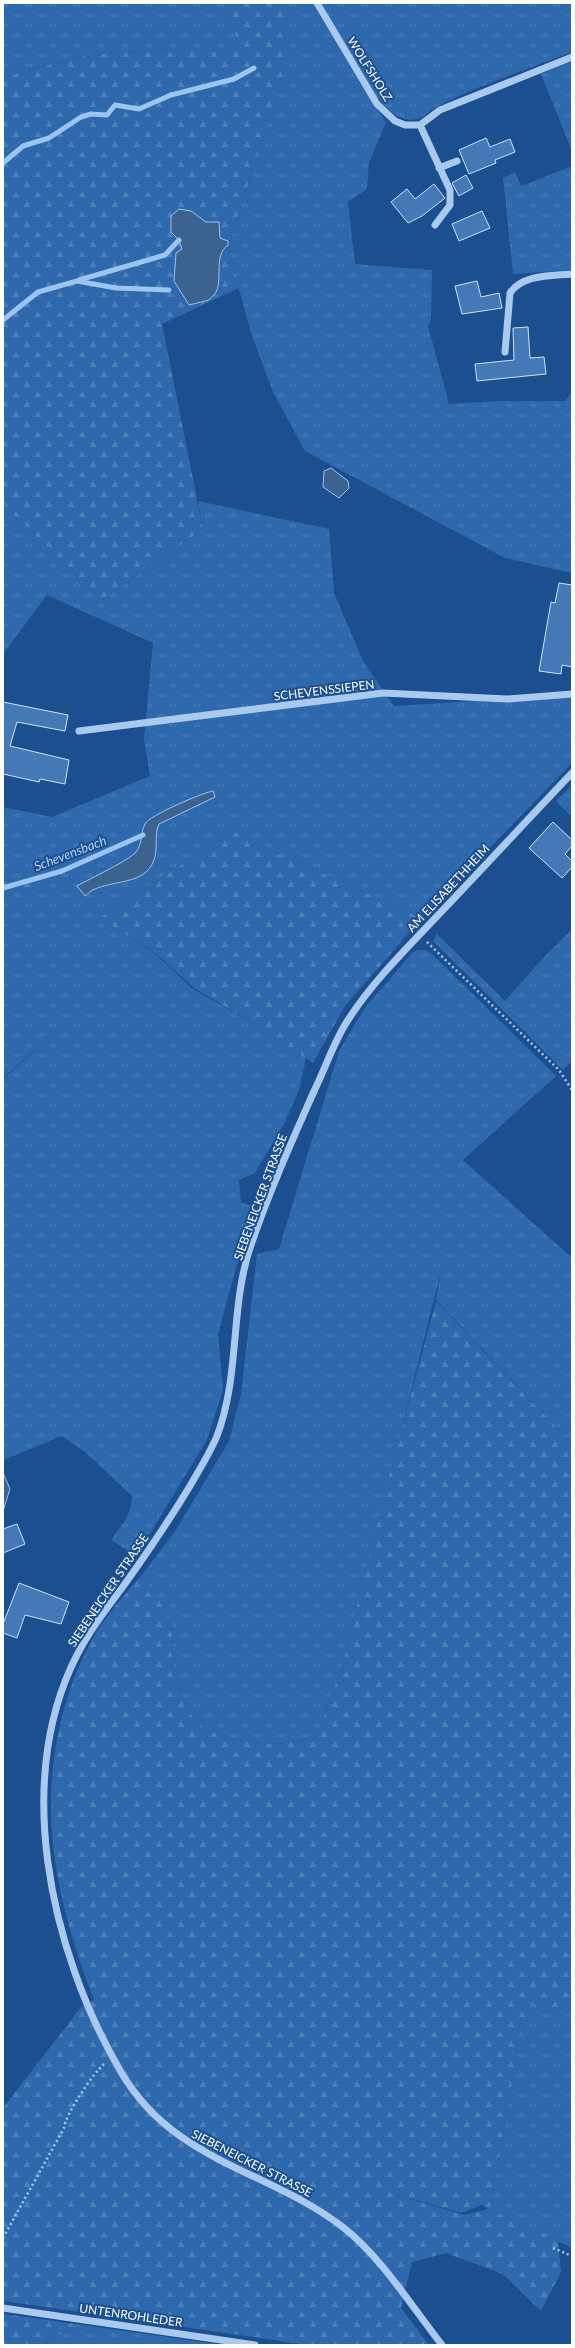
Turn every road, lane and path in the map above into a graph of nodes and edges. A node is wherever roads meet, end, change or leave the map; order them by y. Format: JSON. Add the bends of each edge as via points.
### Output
{"nodes":[{"id":1,"x":317,"y":3,"type":"edge"},
{"id":2,"x":572,"y":57,"type":"edge"},
{"id":3,"x":420,"y":125,"type":"junction"},
{"id":4,"x":457,"y":161,"type":"dead end"},
{"id":5,"x":439,"y":168,"type":"junction"},
{"id":6,"x":435,"y":225,"type":"dead end"},
{"id":7,"x":572,"y":274,"type":"edge"},
{"id":8,"x":505,"y":352,"type":"dead end"},
{"id":9,"x":572,"y":694,"type":"edge"},
{"id":10,"x":79,"y":731,"type":"dead end"},
{"id":11,"x":572,"y":773,"type":"edge"},
{"id":12,"x":419,"y":935,"type":"junction"},
{"id":13,"x":345,"y":1023,"type":"joint"},
{"id":14,"x":572,"y":1090,"type":"edge"},
{"id":15,"x":572,"y":1903,"type":"edge"},
{"id":16,"x":572,"y":1918,"type":"edge"},
{"id":17,"x":572,"y":1981,"type":"edge"},
{"id":18,"x":572,"y":1987,"type":"edge"},
{"id":19,"x":113,"y":2057,"type":"junction"},
{"id":20,"x":3,"y":2238,"type":"edge"},
{"id":21,"x":553,"y":2248,"type":"dead end"},
{"id":22,"x":572,"y":2256,"type":"edge"},
{"id":23,"x":3,"y":2308,"type":"edge"},
{"id":24,"x":255,"y":2345,"type":"edge"},
{"id":25,"x":442,"y":2345,"type":"edge"}],
"edges":[{"from":1,"to":3,"type":"street","name":"WOLFSHOLZ","via":[[377,104],[395,121],[412,126]]},
{"from":2,"to":3,"type":"street","via":[[440,110]]},
{"from":3,"to":5,"type":"street"},
{"from":4,"to":5,"type":"street"},
{"from":5,"to":6,"type":"street","via":[[450,190],[450,205]]},
{"from":7,"to":8,"type":"street","via":[[537,277],[515,285],[510,293]]},
{"from":9,"to":10,"type":"street","name":"SCHEVENSSIEPEN","via":[[507,699],[383,693]]},
{"from":11,"to":12,"type":"street","name":"AM ELISABETHHEIM"},
{"from":12,"to":13,"type":"street","name":"AM ELISABETHHEIM"},
{"from":12,"to":14,"type":"path","via":[[559,1070]]},
{"from":13,"to":19,"type":"street","name":"SIEBENEICKER STRASSE","via":[[294,1137],[248,1252],[226,1408],[216,1438],[170,1519],[83,1643],[67,1675],[52,1726],[46,1762],[44,1809],[45,1847],[50,1880],[74,1969]]},
{"from":15,"to":16,"type":"path"},
{"from":17,"to":18,"type":"path"},
{"from":19,"to":20,"type":"path","via":[[95,2072],[67,2115],[62,2131]]},
{"from":19,"to":25,"type":"street","name":"SIEBENEICKER STRASSE","via":[[144,2106],[184,2141],[288,2193],[348,2231],[376,2260]]},
{"from":21,"to":22,"type":"path"},
{"from":23,"to":24,"type":"street","name":"UNTENROHLEDER"}]}
